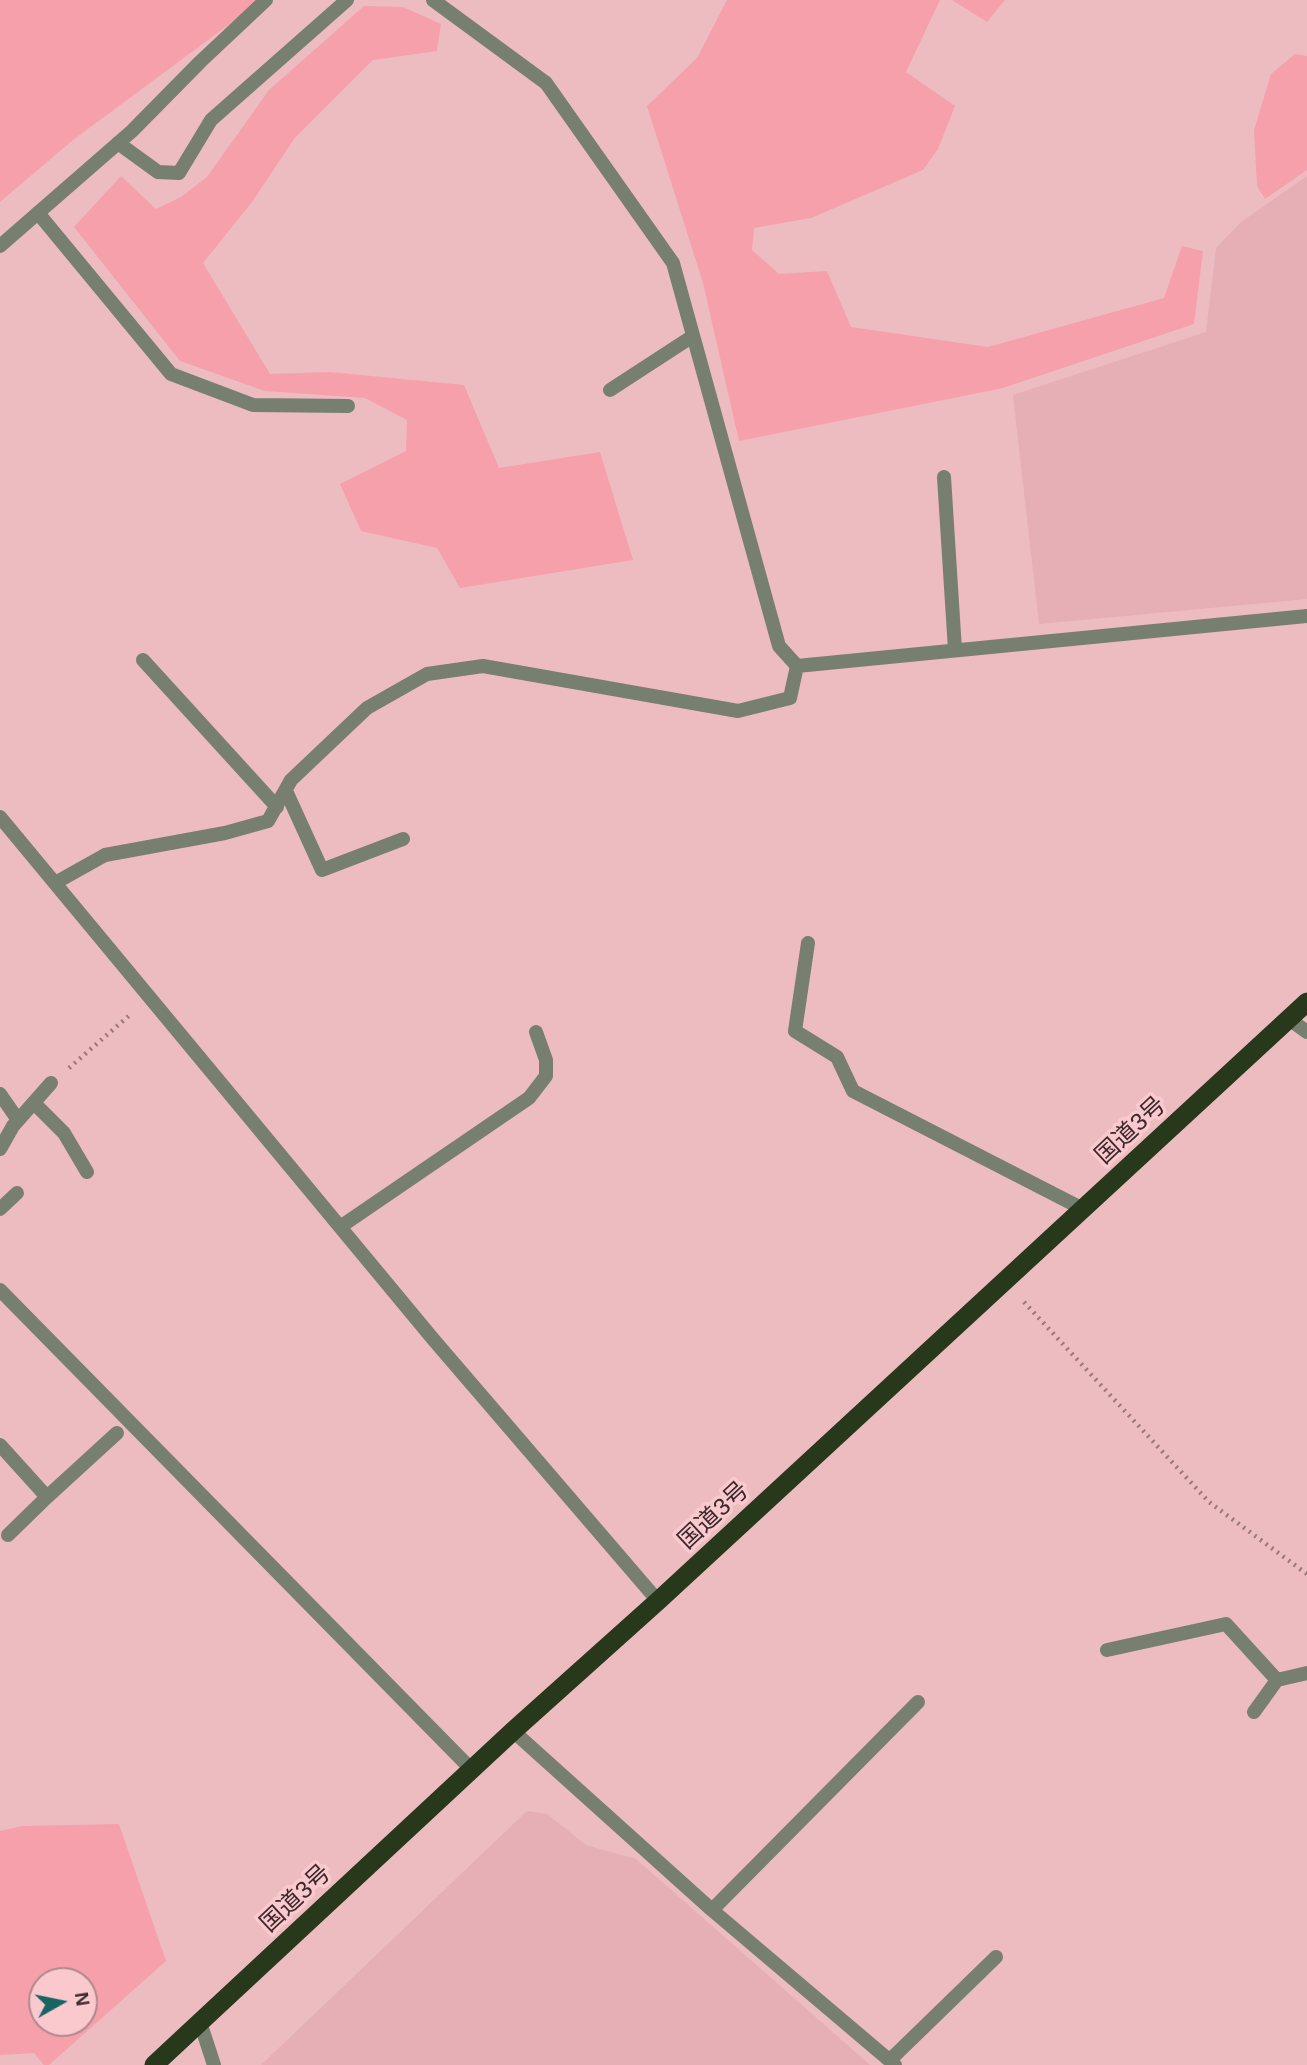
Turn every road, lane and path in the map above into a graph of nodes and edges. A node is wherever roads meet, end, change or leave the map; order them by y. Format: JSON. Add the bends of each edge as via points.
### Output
{"nodes":[{"id":1,"x":266,"y":0,"type":"edge"},
{"id":2,"x":346,"y":0,"type":"edge"},
{"id":3,"x":433,"y":0,"type":"edge"},
{"id":4,"x":118,"y":143,"type":"junction"},
{"id":5,"x":38,"y":213,"type":"junction"},
{"id":6,"x":0,"y":246,"type":"edge"},
{"id":7,"x":693,"y":336,"type":"junction"},
{"id":8,"x":610,"y":390,"type":"dead end"},
{"id":9,"x":348,"y":406,"type":"dead end"},
{"id":10,"x":944,"y":477,"type":"dead end"},
{"id":11,"x":1307,"y":616,"type":"edge"},
{"id":12,"x":956,"y":650,"type":"junction"},
{"id":13,"x":143,"y":660,"type":"dead end"},
{"id":14,"x":797,"y":666,"type":"junction"},
{"id":15,"x":286,"y":790,"type":"junction"},
{"id":16,"x":276,"y":807,"type":"junction"},
{"id":17,"x":0,"y":817,"type":"edge"},
{"id":18,"x":0,"y":838,"type":"edge"},
{"id":19,"x":403,"y":839,"type":"dead end"},
{"id":20,"x":22,"y":843,"type":"junction"},
{"id":21,"x":55,"y":883,"type":"junction"},
{"id":22,"x":808,"y":943,"type":"dead end"},
{"id":23,"x":150,"y":997,"type":"junction"},
{"id":24,"x":1307,"y":1002,"type":"edge"},
{"id":25,"x":1289,"y":1019,"type":"junction"},
{"id":26,"x":536,"y":1032,"type":"dead end"},
{"id":27,"x":1307,"y":1032,"type":"edge"},
{"id":28,"x":51,"y":1083,"type":"joint"},
{"id":29,"x":0,"y":1094,"type":"edge"},
{"id":30,"x":34,"y":1103,"type":"junction"},
{"id":31,"x":18,"y":1120,"type":"junction"},
{"id":32,"x":0,"y":1149,"type":"edge"},
{"id":33,"x":87,"y":1172,"type":"dead end"},
{"id":34,"x":17,"y":1193,"type":"dead end"},
{"id":35,"x":0,"y":1209,"type":"edge"},
{"id":36,"x":1083,"y":1209,"type":"junction"},
{"id":37,"x":340,"y":1227,"type":"junction"},
{"id":38,"x":1005,"y":1280,"type":"junction"},
{"id":39,"x":0,"y":1290,"type":"edge"},
{"id":40,"x":117,"y":1433,"type":"dead end"},
{"id":41,"x":0,"y":1445,"type":"edge"},
{"id":42,"x":47,"y":1497,"type":"junction"},
{"id":43,"x":8,"y":1535,"type":"dead end"},
{"id":44,"x":1307,"y":1574,"type":"edge"},
{"id":45,"x":658,"y":1601,"type":"junction"},
{"id":46,"x":1107,"y":1650,"type":"dead end"},
{"id":47,"x":1307,"y":1674,"type":"edge"},
{"id":48,"x":1277,"y":1680,"type":"junction"},
{"id":49,"x":918,"y":1702,"type":"dead end"},
{"id":50,"x":1255,"y":1712,"type":"dead end"},
{"id":51,"x":513,"y":1731,"type":"junction"},
{"id":52,"x":472,"y":1770,"type":"junction"},
{"id":53,"x":712,"y":1910,"type":"junction"},
{"id":54,"x":996,"y":1957,"type":"dead end"},
{"id":55,"x":200,"y":2022,"type":"junction"},
{"id":56,"x":893,"y":2063,"type":"edge"},
{"id":57,"x":154,"y":2065,"type":"edge"},
{"id":58,"x":214,"y":2065,"type":"edge"}],
"edges":[{"from":1,"to":4,"type":"street"},
{"from":2,"to":4,"type":"street","via":[[211,120],[179,173],[158,172]]},
{"from":3,"to":7,"type":"street","via":[[546,83],[673,263]]},
{"from":4,"to":5,"type":"street"},
{"from":5,"to":6,"type":"street"},
{"from":5,"to":9,"type":"street","via":[[171,374],[253,405]]},
{"from":7,"to":8,"type":"street"},
{"from":7,"to":14,"type":"street","via":[[779,646]]},
{"from":10,"to":12,"type":"street"},
{"from":11,"to":12,"type":"street"},
{"from":12,"to":14,"type":"street"},
{"from":13,"to":16,"type":"street"},
{"from":14,"to":15,"type":"street","via":[[790,698],[738,710],[483,666],[427,674],[367,708]]},
{"from":15,"to":16,"type":"street"},
{"from":15,"to":19,"type":"street","via":[[322,870]]},
{"from":16,"to":21,"type":"street","via":[[268,821],[225,834],[105,855]]},
{"from":17,"to":20,"type":"street"},
{"from":18,"to":20,"type":"street"},
{"from":20,"to":21,"type":"street"},
{"from":21,"to":23,"type":"street"},
{"from":22,"to":36,"type":"street","via":[[795,1031],[837,1057],[853,1091]]},
{"from":23,"to":28,"type":"path"},
{"from":23,"to":37,"type":"street"},
{"from":24,"to":25,"type":"highway","name":"国道3号"},
{"from":25,"to":27,"type":"street"},
{"from":25,"to":36,"type":"highway","name":"国道3号"},
{"from":26,"to":37,"type":"street","via":[[546,1059],[546,1076],[528,1098]]},
{"from":28,"to":30,"type":"street"},
{"from":29,"to":31,"type":"street"},
{"from":30,"to":31,"type":"street"},
{"from":30,"to":33,"type":"street","via":[[64,1133]]},
{"from":31,"to":32,"type":"street"},
{"from":34,"to":35,"type":"street"},
{"from":36,"to":38,"type":"highway","name":"国道3号"},
{"from":37,"to":45,"type":"street"},
{"from":38,"to":44,"type":"path","via":[[1209,1502]]},
{"from":38,"to":45,"type":"highway","name":"国道3号"},
{"from":39,"to":52,"type":"street"},
{"from":40,"to":42,"type":"street"},
{"from":41,"to":42,"type":"street"},
{"from":42,"to":43,"type":"street"},
{"from":45,"to":51,"type":"highway","name":"国道3号"},
{"from":46,"to":48,"type":"street","via":[[1226,1624]]},
{"from":47,"to":48,"type":"street"},
{"from":48,"to":50,"type":"street"},
{"from":49,"to":53,"type":"street"},
{"from":51,"to":52,"type":"highway","name":"国道3号"},
{"from":51,"to":53,"type":"street"},
{"from":52,"to":55,"type":"highway","name":"国道3号"},
{"from":53,"to":56,"type":"street"},
{"from":54,"to":56,"type":"street"},
{"from":55,"to":57,"type":"highway","name":"国道3号"},
{"from":55,"to":58,"type":"street"}]}
